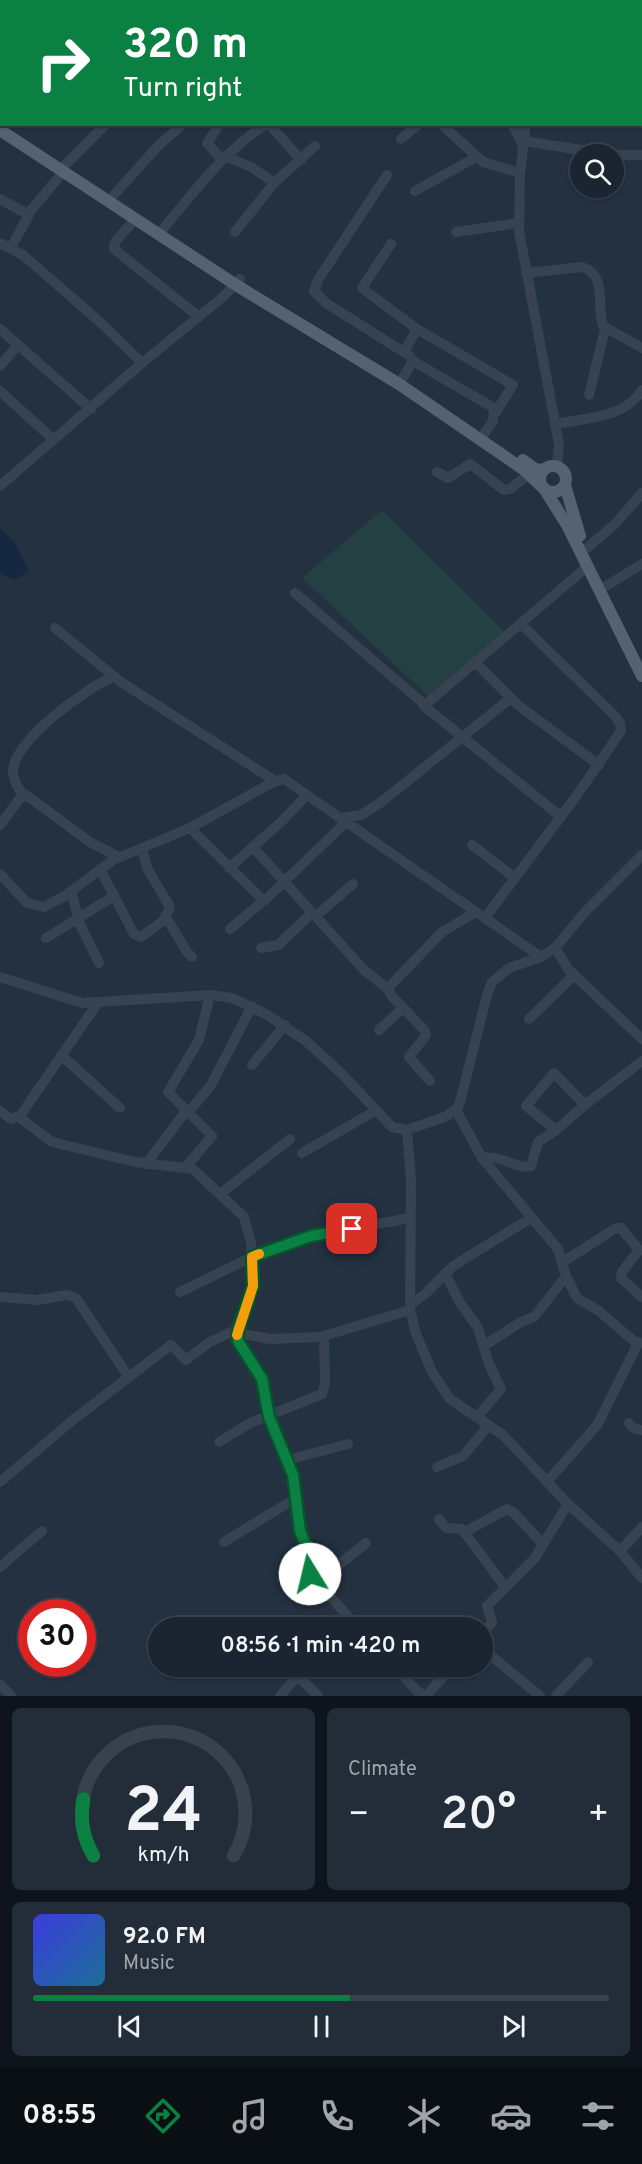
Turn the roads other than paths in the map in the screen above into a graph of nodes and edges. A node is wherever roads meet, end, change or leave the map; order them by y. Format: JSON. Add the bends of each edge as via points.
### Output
{"nodes":[{"id":1,"x":4,"y":126,"type":"edge"},
{"id":2,"x":104,"y":126,"type":"edge"},
{"id":3,"x":181,"y":126,"type":"edge"},
{"id":4,"x":219,"y":126,"type":"edge"},
{"id":5,"x":264,"y":126,"type":"edge"},
{"id":6,"x":269,"y":126,"type":"edge"},
{"id":7,"x":417,"y":126,"type":"edge"},
{"id":8,"x":443,"y":126,"type":"edge"},
{"id":9,"x":513,"y":126,"type":"edge"},
{"id":10,"x":526,"y":126,"type":"edge"},
{"id":11,"x":0,"y":130,"type":"edge"},
{"id":12,"x":401,"y":139,"type":"dead end"},
{"id":13,"x":524,"y":144,"type":"junction"},
{"id":14,"x":315,"y":147,"type":"dead end"},
{"id":15,"x":570,"y":150,"type":"edge"},
{"id":16,"x":624,"y":155,"type":"edge"},
{"id":17,"x":642,"y":155,"type":"edge"},
{"id":18,"x":223,"y":157,"type":"junction"},
{"id":19,"x":476,"y":157,"type":"junction"},
{"id":20,"x":301,"y":160,"type":"junction"},
{"id":21,"x":65,"y":168,"type":"junction"},
{"id":22,"x":520,"y":173,"type":"junction"},
{"id":23,"x":387,"y":175,"type":"dead end"},
{"id":24,"x":274,"y":183,"type":"junction"},
{"id":25,"x":415,"y":191,"type":"dead end"},
{"id":26,"x":113,"y":196,"type":"junction"},
{"id":27,"x":0,"y":198,"type":"edge"},
{"id":28,"x":28,"y":214,"type":"junction"},
{"id":29,"x":136,"y":218,"type":"junction"},
{"id":30,"x":519,"y":223,"type":"junction"},
{"id":31,"x":164,"y":229,"type":"junction"},
{"id":32,"x":234,"y":232,"type":"dead end"},
{"id":33,"x":456,"y":232,"type":"dead end"},
{"id":34,"x":0,"y":243,"type":"edge"},
{"id":35,"x":392,"y":244,"type":"dead end"},
{"id":36,"x":11,"y":247,"type":"junction"},
{"id":37,"x":526,"y":273,"type":"junction"},
{"id":38,"x":238,"y":282,"type":"junction"},
{"id":39,"x":199,"y":317,"type":"junction"},
{"id":40,"x":0,"y":329,"type":"edge"},
{"id":41,"x":417,"y":329,"type":"junction"},
{"id":42,"x":605,"y":329,"type":"junction"},
{"id":43,"x":18,"y":345,"type":"junction"},
{"id":44,"x":642,"y":348,"type":"edge"},
{"id":45,"x":404,"y":352,"type":"junction"},
{"id":46,"x":413,"y":361,"type":"junction"},
{"id":47,"x":142,"y":363,"type":"junction"},
{"id":48,"x":0,"y":366,"type":"edge"},
{"id":49,"x":402,"y":379,"type":"junction"},
{"id":50,"x":642,"y":390,"type":"edge"},
{"id":51,"x":0,"y":391,"type":"edge"},
{"id":52,"x":588,"y":395,"type":"dead end"},
{"id":53,"x":91,"y":409,"type":"junction"},
{"id":54,"x":496,"y":412,"type":"junction"},
{"id":55,"x":555,"y":424,"type":"junction"},
{"id":56,"x":484,"y":434,"type":"junction"},
{"id":57,"x":54,"y":440,"type":"junction"},
{"id":58,"x":557,"y":467,"type":"junction"},
{"id":59,"x":543,"y":471,"type":"junction"},
{"id":60,"x":437,"y":472,"type":"dead end"},
{"id":61,"x":529,"y":474,"type":"junction"},
{"id":62,"x":3,"y":478,"type":"edge"},
{"id":63,"x":565,"y":485,"type":"junction"},
{"id":64,"x":544,"y":488,"type":"junction"},
{"id":65,"x":642,"y":494,"type":"edge"},
{"id":66,"x":586,"y":549,"type":"junction"},
{"id":67,"x":642,"y":564,"type":"edge"},
{"id":68,"x":588,"y":566,"type":"junction"},
{"id":69,"x":606,"y":586,"type":"junction"},
{"id":70,"x":295,"y":593,"type":"dead end"},
{"id":71,"x":522,"y":625,"type":"junction"},
{"id":72,"x":54,"y":628,"type":"dead end"},
{"id":73,"x":642,"y":659,"type":"edge"},
{"id":74,"x":477,"y":664,"type":"junction"},
{"id":75,"x":113,"y":676,"type":"junction"},
{"id":76,"x":642,"y":676,"type":"edge"},
{"id":77,"x":511,"y":698,"type":"junction"},
{"id":78,"x":423,"y":705,"type":"junction"},
{"id":79,"x":464,"y":738,"type":"junction"},
{"id":80,"x":599,"y":765,"type":"junction"},
{"id":81,"x":275,"y":781,"type":"junction"},
{"id":82,"x":23,"y":795,"type":"junction"},
{"id":83,"x":307,"y":795,"type":"junction"},
{"id":84,"x":561,"y":817,"type":"junction"},
{"id":85,"x":342,"y":821,"type":"junction"},
{"id":86,"x":0,"y":825,"type":"edge"},
{"id":87,"x":190,"y":828,"type":"junction"},
{"id":88,"x":472,"y":845,"type":"dead end"},
{"id":89,"x":253,"y":848,"type":"junction"},
{"id":90,"x":142,"y":849,"type":"junction"},
{"id":91,"x":642,"y":855,"type":"edge"},
{"id":92,"x":119,"y":857,"type":"junction"},
{"id":93,"x":229,"y":868,"type":"junction"},
{"id":94,"x":100,"y":869,"type":"junction"},
{"id":95,"x":0,"y":874,"type":"edge"},
{"id":96,"x":515,"y":878,"type":"junction"},
{"id":97,"x":285,"y":883,"type":"junction"},
{"id":98,"x":353,"y":884,"type":"dead end"},
{"id":99,"x":72,"y":891,"type":"junction"},
{"id":100,"x":114,"y":896,"type":"junction"},
{"id":101,"x":263,"y":901,"type":"junction"},
{"id":102,"x":314,"y":915,"type":"junction"},
{"id":103,"x":481,"y":915,"type":"junction"},
{"id":104,"x":166,"y":916,"type":"junction"},
{"id":105,"x":79,"y":918,"type":"junction"},
{"id":106,"x":230,"y":928,"type":"dead end"},
{"id":107,"x":46,"y":938,"type":"dead end"},
{"id":108,"x":261,"y":948,"type":"dead end"},
{"id":109,"x":555,"y":948,"type":"junction"},
{"id":110,"x":192,"y":957,"type":"dead end"},
{"id":111,"x":541,"y":957,"type":"junction"},
{"id":112,"x":99,"y":963,"type":"dead end"},
{"id":113,"x":574,"y":975,"type":"junction"},
{"id":114,"x":0,"y":977,"type":"edge"},
{"id":115,"x":388,"y":989,"type":"junction"},
{"id":116,"x":210,"y":995,"type":"junction"},
{"id":117,"x":97,"y":1004,"type":"junction"},
{"id":118,"x":252,"y":1006,"type":"junction"},
{"id":119,"x":403,"y":1008,"type":"junction"},
{"id":120,"x":530,"y":1019,"type":"dead end"},
{"id":121,"x":285,"y":1025,"type":"junction"},
{"id":122,"x":379,"y":1030,"type":"dead end"},
{"id":123,"x":642,"y":1039,"type":"edge"},
{"id":124,"x":61,"y":1054,"type":"junction"},
{"id":125,"x":642,"y":1061,"type":"edge"},
{"id":126,"x":252,"y":1065,"type":"dead end"},
{"id":127,"x":430,"y":1081,"type":"dead end"},
{"id":128,"x":585,"y":1105,"type":"junction"},
{"id":129,"x":120,"y":1108,"type":"dead end"},
{"id":130,"x":456,"y":1110,"type":"junction"},
{"id":131,"x":0,"y":1111,"type":"edge"},
{"id":132,"x":375,"y":1111,"type":"junction"},
{"id":133,"x":187,"y":1112,"type":"junction"},
{"id":134,"x":19,"y":1117,"type":"junction"},
{"id":135,"x":407,"y":1130,"type":"junction"},
{"id":136,"x":556,"y":1130,"type":"junction"},
{"id":137,"x":290,"y":1139,"type":"dead end"},
{"id":138,"x":302,"y":1153,"type":"dead end"},
{"id":139,"x":482,"y":1158,"type":"junction"},
{"id":140,"x":146,"y":1164,"type":"junction"},
{"id":141,"x":185,"y":1168,"type":"junction"},
{"id":142,"x":220,"y":1194,"type":"junction"},
{"id":143,"x":410,"y":1218,"type":"junction"},
{"id":144,"x":531,"y":1218,"type":"junction"},
{"id":145,"x":252,"y":1257,"type":"junction"},
{"id":146,"x":563,"y":1262,"type":"junction"},
{"id":147,"x":445,"y":1273,"type":"junction"},
{"id":148,"x":566,"y":1276,"type":"junction"},
{"id":149,"x":180,"y":1292,"type":"dead end"},
{"id":150,"x":0,"y":1297,"type":"edge"},
{"id":151,"x":642,"y":1297,"type":"edge"},
{"id":152,"x":411,"y":1307,"type":"junction"},
{"id":153,"x":238,"y":1332,"type":"junction"},
{"id":154,"x":324,"y":1336,"type":"junction"},
{"id":155,"x":640,"y":1343,"type":"edge"},
{"id":156,"x":485,"y":1345,"type":"junction"},
{"id":157,"x":128,"y":1376,"type":"junction"},
{"id":158,"x":269,"y":1417,"type":"junction"},
{"id":159,"x":477,"y":1417,"type":"junction"},
{"id":160,"x":629,"y":1423,"type":"dead end"},
{"id":161,"x":489,"y":1425,"type":"junction"},
{"id":162,"x":642,"y":1430,"type":"edge"},
{"id":163,"x":219,"y":1442,"type":"dead end"},
{"id":164,"x":348,"y":1444,"type":"dead end"},
{"id":165,"x":287,"y":1460,"type":"junction"},
{"id":166,"x":437,"y":1467,"type":"dead end"},
{"id":167,"x":0,"y":1482,"type":"edge"},
{"id":168,"x":547,"y":1482,"type":"junction"},
{"id":169,"x":296,"y":1498,"type":"junction"},
{"id":170,"x":568,"y":1504,"type":"junction"},
{"id":171,"x":439,"y":1519,"type":"dead end"},
{"id":172,"x":642,"y":1527,"type":"edge"},
{"id":173,"x":42,"y":1531,"type":"dead end"},
{"id":174,"x":465,"y":1532,"type":"junction"},
{"id":175,"x":224,"y":1542,"type":"dead end"},
{"id":176,"x":366,"y":1543,"type":"dead end"},
{"id":177,"x":543,"y":1544,"type":"junction"},
{"id":178,"x":620,"y":1551,"type":"junction"},
{"id":179,"x":0,"y":1567,"type":"edge"},
{"id":180,"x":642,"y":1578,"type":"edge"},
{"id":181,"x":316,"y":1583,"type":"junction"},
{"id":182,"x":505,"y":1587,"type":"junction"},
{"id":183,"x":348,"y":1617,"type":"edge"},
{"id":184,"x":490,"y":1617,"type":"edge"},
{"id":185,"x":493,"y":1657,"type":"edge"},
{"id":186,"x":588,"y":1662,"type":"dead end"},
{"id":187,"x":297,"y":1677,"type":"edge"},
{"id":188,"x":299,"y":1677,"type":"edge"},
{"id":189,"x":404,"y":1677,"type":"edge"},
{"id":190,"x":443,"y":1677,"type":"edge"},
{"id":191,"x":0,"y":1684,"type":"edge"},
{"id":192,"x":11,"y":1696,"type":"edge"},
{"id":193,"x":280,"y":1696,"type":"edge"},
{"id":194,"x":318,"y":1696,"type":"edge"},
{"id":195,"x":540,"y":1696,"type":"edge"},
{"id":196,"x":556,"y":1696,"type":"edge"}],
"edges":[{"from":1,"to":21,"type":"main road"},
{"from":2,"to":21,"type":"street"},
{"from":3,"to":26,"type":"street"},
{"from":4,"to":18,"type":"street","via":[[207,143]]},
{"from":5,"to":18,"type":"street"},
{"from":6,"to":20,"type":"street"},
{"from":7,"to":12,"type":"street"},
{"from":8,"to":19,"type":"street"},
{"from":9,"to":13,"type":"street"},
{"from":10,"to":13,"type":"street"},
{"from":11,"to":21,"type":"main road"},
{"from":13,"to":15,"type":"street"},
{"from":13,"to":22,"type":"street"},
{"from":14,"to":20,"type":"street"},
{"from":16,"to":17,"type":"street"},
{"from":18,"to":24,"type":"street","via":[[253,168]]},
{"from":18,"to":31,"type":"street"},
{"from":19,"to":22,"type":"street","via":[[496,168]]},
{"from":19,"to":25,"type":"street"},
{"from":20,"to":24,"type":"street"},
{"from":21,"to":26,"type":"main road"},
{"from":21,"to":28,"type":"street"},
{"from":21,"to":29,"type":"main road"},
{"from":22,"to":30,"type":"street"},
{"from":23,"to":45,"type":"street","via":[[314,291],[326,303]]},
{"from":24,"to":32,"type":"street"},
{"from":26,"to":31,"type":"main road"},
{"from":27,"to":28,"type":"street"},
{"from":28,"to":36,"type":"street"},
{"from":29,"to":38,"type":"main road"},
{"from":29,"to":39,"type":"street","via":[[114,249]]},
{"from":30,"to":33,"type":"street"},
{"from":30,"to":37,"type":"street"},
{"from":31,"to":38,"type":"main road"},
{"from":34,"to":36,"type":"street"},
{"from":35,"to":41,"type":"street","via":[[362,288]]},
{"from":36,"to":47,"type":"street"},
{"from":37,"to":42,"type":"street","via":[[589,269],[599,284],[601,322]]},
{"from":37,"to":55,"type":"street"},
{"from":38,"to":39,"type":"street"},
{"from":38,"to":49,"type":"main road"},
{"from":38,"to":61,"type":"main road","via":[[399,384]]},
{"from":39,"to":47,"type":"street"},
{"from":40,"to":43,"type":"street"},
{"from":41,"to":45,"type":"street"},
{"from":41,"to":54,"type":"street","via":[[513,385]]},
{"from":42,"to":44,"type":"street"},
{"from":42,"to":52,"type":"street"},
{"from":43,"to":48,"type":"street"},
{"from":43,"to":53,"type":"street"},
{"from":45,"to":46,"type":"street"},
{"from":46,"to":49,"type":"street"},
{"from":46,"to":54,"type":"street"},
{"from":47,"to":53,"type":"street"},
{"from":49,"to":56,"type":"main road"},
{"from":50,"to":55,"type":"street","via":[[625,409]]},
{"from":51,"to":57,"type":"street"},
{"from":53,"to":57,"type":"street"},
{"from":54,"to":56,"type":"street"},
{"from":55,"to":58,"type":"street","via":[[559,444]]},
{"from":56,"to":59,"type":"main road"},
{"from":57,"to":62,"type":"street"},
{"from":58,"to":59,"type":"main road"},
{"from":58,"to":63,"type":"main road","via":[[564,472]]},
{"from":59,"to":64,"type":"main road","via":[[540,478]]},
{"from":60,"to":61,"type":"street","via":[[448,478],[470,464],[504,490]]},
{"from":61,"to":64,"type":"main road"},
{"from":63,"to":64,"type":"main road","via":[[558,492]]},
{"from":63,"to":66,"type":"main road"},
{"from":64,"to":68,"type":"main road"},
{"from":65,"to":66,"type":"street"},
{"from":66,"to":69,"type":"main road"},
{"from":67,"to":69,"type":"street"},
{"from":68,"to":71,"type":"street"},
{"from":68,"to":76,"type":"main road"},
{"from":69,"to":73,"type":"main road"},
{"from":70,"to":78,"type":"street"},
{"from":71,"to":74,"type":"street"},
{"from":71,"to":80,"type":"street","via":[[620,723],[619,736]]},
{"from":72,"to":75,"type":"street"},
{"from":74,"to":77,"type":"street"},
{"from":74,"to":78,"type":"street","via":[[434,701]]},
{"from":75,"to":81,"type":"street"},
{"from":75,"to":82,"type":"street","via":[[80,695],[41,728],[20,753],[13,775]]},
{"from":77,"to":79,"type":"street"},
{"from":77,"to":80,"type":"street"},
{"from":78,"to":79,"type":"street"},
{"from":79,"to":84,"type":"street"},
{"from":79,"to":85,"type":"street","via":[[381,803]]},
{"from":80,"to":84,"type":"street"},
{"from":81,"to":83,"type":"street","via":[[288,781]]},
{"from":81,"to":87,"type":"street"},
{"from":82,"to":86,"type":"street"},
{"from":82,"to":92,"type":"street","via":[[93,844]]},
{"from":83,"to":85,"type":"street"},
{"from":83,"to":89,"type":"street"},
{"from":84,"to":96,"type":"street"},
{"from":85,"to":97,"type":"street"},
{"from":85,"to":103,"type":"street"},
{"from":87,"to":90,"type":"street"},
{"from":87,"to":93,"type":"street"},
{"from":88,"to":96,"type":"street"},
{"from":89,"to":93,"type":"street"},
{"from":89,"to":97,"type":"street"},
{"from":90,"to":92,"type":"street"},
{"from":90,"to":104,"type":"street","via":[[147,868],[169,903]]},
{"from":91,"to":109,"type":"street"},
{"from":92,"to":94,"type":"street"},
{"from":93,"to":101,"type":"street"},
{"from":94,"to":99,"type":"street"},
{"from":94,"to":100,"type":"street"},
{"from":95,"to":99,"type":"street","via":[[33,906],[45,907]]},
{"from":96,"to":103,"type":"street"},
{"from":97,"to":101,"type":"street"},
{"from":97,"to":102,"type":"street"},
{"from":98,"to":102,"type":"street"},
{"from":99,"to":105,"type":"street"},
{"from":100,"to":104,"type":"street","via":[[138,938]]},
{"from":100,"to":105,"type":"street"},
{"from":101,"to":106,"type":"street"},
{"from":102,"to":108,"type":"street","via":[[278,945]]},
{"from":102,"to":115,"type":"street"},
{"from":103,"to":111,"type":"street"},
{"from":103,"to":115,"type":"street","via":[[432,940]]},
{"from":104,"to":110,"type":"street"},
{"from":105,"to":107,"type":"street"},
{"from":105,"to":112,"type":"street"},
{"from":109,"to":111,"type":"street"},
{"from":109,"to":113,"type":"street"},
{"from":111,"to":130,"type":"street","via":[[509,968],[492,982]]},
{"from":113,"to":120,"type":"street"},
{"from":113,"to":123,"type":"street"},
{"from":114,"to":117,"type":"street","via":[[70,1000]]},
{"from":115,"to":119,"type":"street"},
{"from":116,"to":117,"type":"street"},
{"from":116,"to":118,"type":"street"},
{"from":116,"to":133,"type":"street","via":[[200,1040],[169,1091]]},
{"from":117,"to":124,"type":"street"},
{"from":118,"to":121,"type":"street"},
{"from":118,"to":133,"type":"street","via":[[211,1085]]},
{"from":119,"to":122,"type":"street"},
{"from":119,"to":127,"type":"street","via":[[426,1033],[409,1058]]},
{"from":121,"to":126,"type":"street"},
{"from":121,"to":132,"type":"street","via":[[344,1075]]},
{"from":124,"to":129,"type":"street"},
{"from":124,"to":134,"type":"street"},
{"from":125,"to":128,"type":"street"},
{"from":128,"to":136,"type":"street"},
{"from":128,"to":136,"type":"street","via":[[554,1073],[526,1106]]},
{"from":130,"to":135,"type":"street"},
{"from":130,"to":139,"type":"street"},
{"from":131,"to":134,"type":"street","via":[[9,1118]]},
{"from":132,"to":135,"type":"street","via":[[392,1127]]},
{"from":132,"to":138,"type":"street"},
{"from":133,"to":140,"type":"street"},
{"from":133,"to":141,"type":"street","via":[[212,1138]]},
{"from":134,"to":140,"type":"street","via":[[52,1143]]},
{"from":135,"to":143,"type":"street"},
{"from":136,"to":139,"type":"street","via":[[538,1142],[531,1166],[517,1166],[496,1157]]},
{"from":137,"to":142,"type":"street"},
{"from":139,"to":144,"type":"street"},
{"from":140,"to":141,"type":"street"},
{"from":141,"to":142,"type":"street","via":[[201,1174]]},
{"from":142,"to":145,"type":"street","via":[[247,1223]]},
{"from":143,"to":145,"type":"street","via":[[316,1235]]},
{"from":143,"to":152,"type":"street"},
{"from":144,"to":146,"type":"street","via":[[555,1244]]},
{"from":144,"to":147,"type":"street"},
{"from":145,"to":149,"type":"street"},
{"from":145,"to":153,"type":"street","via":[[253,1286]]},
{"from":146,"to":148,"type":"street"},
{"from":146,"to":151,"type":"street","via":[[621,1228],[639,1250],[621,1278]]},
{"from":147,"to":152,"type":"street"},
{"from":147,"to":156,"type":"street"},
{"from":148,"to":155,"type":"street","via":[[579,1300]]},
{"from":148,"to":156,"type":"street","via":[[534,1317]]},
{"from":150,"to":157,"type":"street","via":[[76,1298]]},
{"from":152,"to":154,"type":"street"},
{"from":152,"to":159,"type":"street","via":[[416,1334],[438,1383],[450,1399]]},
{"from":153,"to":154,"type":"street","via":[[270,1339]]},
{"from":153,"to":157,"type":"street","via":[[223,1334],[186,1360],[171,1345]]},
{"from":153,"to":158,"type":"street","via":[[240,1345],[262,1379]]},
{"from":154,"to":158,"type":"street","via":[[324,1391]]},
{"from":155,"to":168,"type":"street","via":[[598,1424]]},
{"from":156,"to":159,"type":"street","via":[[500,1390]]},
{"from":157,"to":167,"type":"street"},
{"from":158,"to":163,"type":"street","via":[[250,1423]]},
{"from":158,"to":165,"type":"street"},
{"from":159,"to":161,"type":"street"},
{"from":160,"to":162,"type":"street"},
{"from":161,"to":166,"type":"street","via":[[464,1456]]},
{"from":161,"to":168,"type":"street"},
{"from":164,"to":165,"type":"street"},
{"from":165,"to":169,"type":"street"},
{"from":168,"to":170,"type":"street"},
{"from":169,"to":175,"type":"street"},
{"from":169,"to":181,"type":"street","via":[[300,1531],[312,1557],[310,1574]]},
{"from":170,"to":177,"type":"street"},
{"from":170,"to":178,"type":"street"},
{"from":171,"to":174,"type":"street","via":[[446,1528]]},
{"from":172,"to":178,"type":"street"},
{"from":173,"to":179,"type":"street"},
{"from":174,"to":177,"type":"street","via":[[507,1509]]},
{"from":174,"to":182,"type":"street"},
{"from":176,"to":181,"type":"street"},
{"from":177,"to":182,"type":"street"},
{"from":178,"to":180,"type":"street"},
{"from":181,"to":183,"type":"street"},
{"from":182,"to":184,"type":"street","via":[[487,1606]]},
{"from":185,"to":195,"type":"street"},
{"from":186,"to":196,"type":"street"},
{"from":187,"to":193,"type":"street"},
{"from":188,"to":194,"type":"street"},
{"from":189,"to":190,"type":"street","via":[[426,1696]]},
{"from":191,"to":192,"type":"street"}]}
